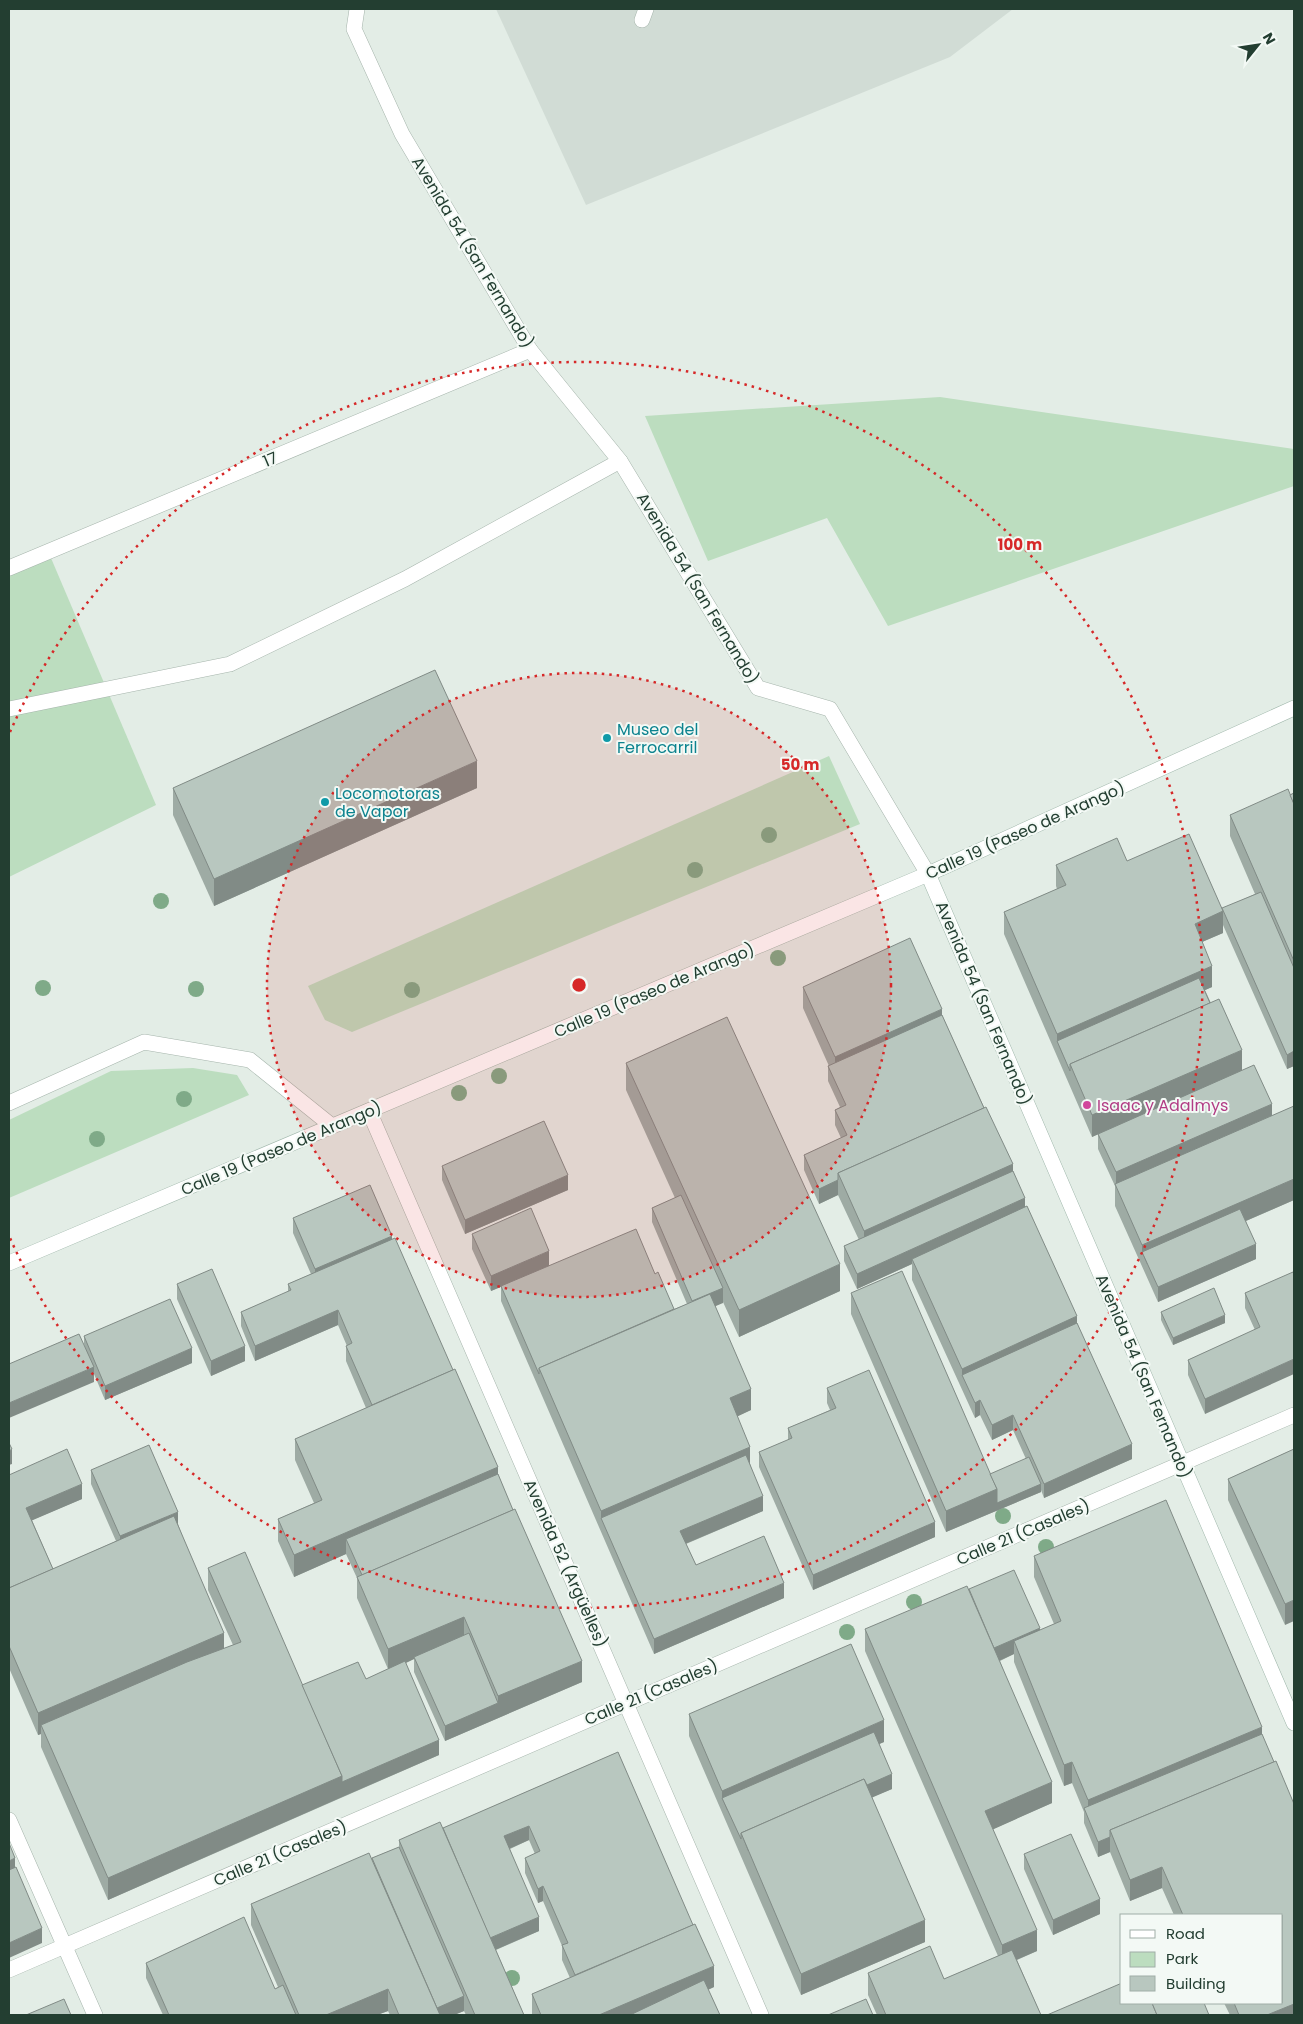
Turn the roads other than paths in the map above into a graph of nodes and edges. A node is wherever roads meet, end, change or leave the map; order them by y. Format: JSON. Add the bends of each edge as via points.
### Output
{"nodes":[{"id":1,"x":357,"y":9,"type":"edge"},
{"id":2,"x":530,"y":350,"type":"junction"},
{"id":3,"x":620,"y":461,"type":"junction"},
{"id":4,"x":9,"y":568,"type":"edge"},
{"id":5,"x":1294,"y":708,"type":"edge"},
{"id":6,"x":9,"y":709,"type":"edge"},
{"id":7,"x":928,"y":874,"type":"junction"},
{"id":8,"x":9,"y":1103,"type":"edge"},
{"id":9,"x":369,"y":1111,"type":"junction"},
{"id":10,"x":332,"y":1126,"type":"junction"},
{"id":11,"x":9,"y":1263,"type":"edge"},
{"id":12,"x":1294,"y":1415,"type":"edge"},
{"id":13,"x":1182,"y":1464,"type":"junction"},
{"id":14,"x":627,"y":1703,"type":"junction"},
{"id":15,"x":1294,"y":1723,"type":"edge"},
{"id":16,"x":9,"y":1820,"type":"edge"},
{"id":17,"x":64,"y":1946,"type":"junction"},
{"id":18,"x":9,"y":1970,"type":"edge"},
{"id":19,"x":95,"y":2015,"type":"edge"},
{"id":20,"x":761,"y":2015,"type":"edge"}],
"edges":[{"from":1,"to":2,"type":"street","name":"Avenida 54 (San Fernando)","via":[[354,29],[402,134]]},
{"from":2,"to":3,"type":"street","name":"Avenida 54 (San Fernando)"},
{"from":2,"to":4,"type":"street","name":"17"},
{"from":3,"to":6,"type":"street","via":[[405,579],[230,664]]},
{"from":3,"to":7,"type":"street","name":"Avenida 54 (San Fernando)","via":[[758,688],[830,709]]},
{"from":5,"to":7,"type":"street","name":"Calle 19 (Paseo de Arango)"},
{"from":7,"to":9,"type":"street","name":"Calle 19 (Paseo de Arango)"},
{"from":7,"to":13,"type":"street","name":"Avenida 54 (San Fernando)"},
{"from":8,"to":10,"type":"street","via":[[144,1042],[250,1060]]},
{"from":9,"to":10,"type":"street","name":"Calle 19 (Paseo de Arango)"},
{"from":9,"to":14,"type":"street","name":"Avenida 52 (Argüelles)"},
{"from":10,"to":11,"type":"street","name":"Calle 19 (Paseo de Arango)"},
{"from":12,"to":13,"type":"street","name":"Calle 21 (Casales)"},
{"from":13,"to":14,"type":"street","name":"Calle 21 (Casales)"},
{"from":13,"to":15,"type":"street","name":"Avenida 54 (San Fernando)"},
{"from":14,"to":17,"type":"street","name":"Calle 21 (Casales)"},
{"from":14,"to":20,"type":"street","name":"Avenida 52 (Argüelles)"},
{"from":16,"to":17,"type":"street"},
{"from":17,"to":18,"type":"street","name":"Calle 21 (Casales)"},
{"from":17,"to":19,"type":"street"}]}
